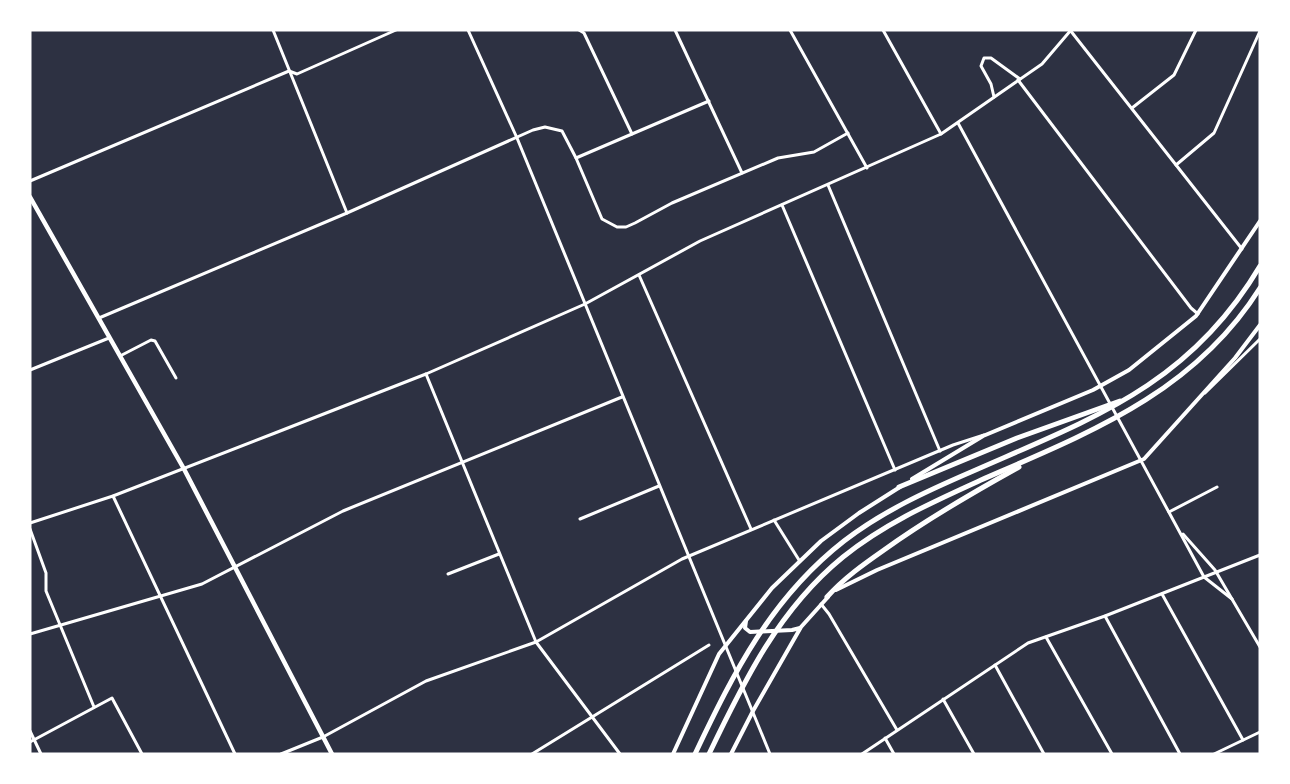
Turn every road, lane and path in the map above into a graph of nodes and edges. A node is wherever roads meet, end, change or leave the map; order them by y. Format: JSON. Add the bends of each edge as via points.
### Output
{"nodes":[{"id":1,"x":273,"y":30,"type":"edge"},
{"id":2,"x":396,"y":30,"type":"edge"},
{"id":3,"x":468,"y":30,"type":"edge"},
{"id":4,"x":579,"y":30,"type":"edge"},
{"id":5,"x":675,"y":30,"type":"edge"},
{"id":6,"x":790,"y":30,"type":"edge"},
{"id":7,"x":883,"y":30,"type":"edge"},
{"id":8,"x":1071,"y":30,"type":"edge"},
{"id":9,"x":1196,"y":30,"type":"edge"},
{"id":10,"x":1260,"y":32,"type":"edge"},
{"id":11,"x":289,"y":71,"type":"junction"},
{"id":12,"x":1019,"y":80,"type":"junction"},
{"id":13,"x":994,"y":97,"type":"junction"},
{"id":14,"x":709,"y":101,"type":"junction"},
{"id":15,"x":1132,"y":108,"type":"junction"},
{"id":16,"x":958,"y":123,"type":"junction"},
{"id":17,"x":848,"y":133,"type":"junction"},
{"id":18,"x":632,"y":134,"type":"junction"},
{"id":19,"x":941,"y":134,"type":"junction"},
{"id":20,"x":517,"y":138,"type":"junction"},
{"id":21,"x":576,"y":158,"type":"junction"},
{"id":22,"x":1176,"y":165,"type":"junction"},
{"id":23,"x":867,"y":168,"type":"junction"},
{"id":24,"x":742,"y":173,"type":"junction"},
{"id":25,"x":30,"y":181,"type":"edge"},
{"id":26,"x":828,"y":185,"type":"junction"},
{"id":27,"x":30,"y":197,"type":"edge"},
{"id":28,"x":782,"y":205,"type":"junction"},
{"id":29,"x":347,"y":213,"type":"junction"},
{"id":30,"x":1260,"y":221,"type":"edge"},
{"id":31,"x":1242,"y":249,"type":"junction"},
{"id":32,"x":1260,"y":266,"type":"edge"},
{"id":33,"x":639,"y":275,"type":"junction"},
{"id":34,"x":1260,"y":288,"type":"edge"},
{"id":35,"x":585,"y":304,"type":"junction"},
{"id":36,"x":1198,"y":314,"type":"junction"},
{"id":37,"x":99,"y":318,"type":"junction"},
{"id":38,"x":1260,"y":325,"type":"edge"},
{"id":39,"x":110,"y":338,"type":"junction"},
{"id":40,"x":1260,"y":339,"type":"edge"},
{"id":41,"x":120,"y":356,"type":"junction"},
{"id":42,"x":30,"y":370,"type":"edge"},
{"id":43,"x":426,"y":374,"type":"junction"},
{"id":44,"x":176,"y":378,"type":"dead end"},
{"id":45,"x":1101,"y":386,"type":"junction"},
{"id":46,"x":1133,"y":396,"type":"junction"},
{"id":47,"x":622,"y":397,"type":"junction"},
{"id":48,"x":1193,"y":405,"type":"junction"},
{"id":49,"x":988,"y":433,"type":"junction"},
{"id":50,"x":1051,"y":450,"type":"junction"},
{"id":51,"x":940,"y":451,"type":"junction"},
{"id":52,"x":1142,"y":461,"type":"junction"},
{"id":53,"x":463,"y":463,"type":"junction"},
{"id":54,"x":184,"y":469,"type":"junction"},
{"id":55,"x":895,"y":470,"type":"junction"},
{"id":56,"x":659,"y":486,"type":"junction"},
{"id":57,"x":899,"y":487,"type":"junction"},
{"id":58,"x":1217,"y":487,"type":"dead end"},
{"id":59,"x":113,"y":496,"type":"junction"},
{"id":60,"x":1169,"y":512,"type":"junction"},
{"id":61,"x":580,"y":519,"type":"dead end"},
{"id":62,"x":774,"y":520,"type":"junction"},
{"id":63,"x":30,"y":523,"type":"edge"},
{"id":64,"x":1176,"y":526,"type":"junction"},
{"id":65,"x":30,"y":529,"type":"edge"},
{"id":66,"x":751,"y":529,"type":"junction"},
{"id":67,"x":500,"y":553,"type":"junction"},
{"id":68,"x":1201,"y":555,"type":"junction"},
{"id":69,"x":1260,"y":555,"type":"edge"},
{"id":70,"x":688,"y":556,"type":"junction"},
{"id":71,"x":799,"y":560,"type":"junction"},
{"id":72,"x":1194,"y":561,"type":"junction"},
{"id":73,"x":235,"y":566,"type":"junction"},
{"id":74,"x":1217,"y":572,"type":"junction"},
{"id":75,"x":448,"y":574,"type":"dead end"},
{"id":76,"x":1204,"y":577,"type":"junction"},
{"id":77,"x":1162,"y":594,"type":"junction"},
{"id":78,"x":827,"y":597,"type":"junction"},
{"id":79,"x":160,"y":598,"type":"junction"},
{"id":80,"x":1232,"y":599,"type":"junction"},
{"id":81,"x":821,"y":604,"type":"junction"},
{"id":82,"x":750,"y":615,"type":"junction"},
{"id":83,"x":1105,"y":616,"type":"junction"},
{"id":84,"x":60,"y":625,"type":"junction"},
{"id":85,"x":801,"y":627,"type":"junction"},
{"id":86,"x":30,"y":634,"type":"edge"},
{"id":87,"x":1047,"y":637,"type":"junction"},
{"id":88,"x":536,"y":642,"type":"junction"},
{"id":89,"x":709,"y":645,"type":"dead end"},
{"id":90,"x":725,"y":645,"type":"junction"},
{"id":91,"x":1260,"y":647,"type":"edge"},
{"id":92,"x":995,"y":665,"type":"junction"},
{"id":93,"x":943,"y":699,"type":"junction"},
{"id":94,"x":94,"y":707,"type":"junction"},
{"id":95,"x":753,"y":711,"type":"junction"},
{"id":96,"x":593,"y":717,"type":"junction"},
{"id":97,"x":897,"y":730,"type":"junction"},
{"id":98,"x":30,"y":731,"type":"edge"},
{"id":99,"x":1260,"y":732,"type":"edge"},
{"id":100,"x":323,"y":737,"type":"junction"},
{"id":101,"x":885,"y":738,"type":"junction"},
{"id":102,"x":1243,"y":740,"type":"junction"},
{"id":103,"x":32,"y":741,"type":"edge"},
{"id":104,"x":41,"y":754,"type":"edge"},
{"id":105,"x":142,"y":754,"type":"edge"},
{"id":106,"x":235,"y":754,"type":"edge"},
{"id":107,"x":281,"y":754,"type":"edge"},
{"id":108,"x":332,"y":754,"type":"edge"},
{"id":109,"x":532,"y":754,"type":"edge"},
{"id":110,"x":620,"y":754,"type":"edge"},
{"id":111,"x":673,"y":754,"type":"edge"},
{"id":112,"x":695,"y":754,"type":"edge"},
{"id":113,"x":709,"y":754,"type":"edge"},
{"id":114,"x":731,"y":754,"type":"edge"},
{"id":115,"x":770,"y":754,"type":"edge"},
{"id":116,"x":862,"y":754,"type":"edge"},
{"id":117,"x":894,"y":754,"type":"edge"},
{"id":118,"x":974,"y":754,"type":"edge"},
{"id":119,"x":1044,"y":754,"type":"edge"},
{"id":120,"x":1112,"y":754,"type":"edge"},
{"id":121,"x":1180,"y":754,"type":"edge"},
{"id":122,"x":1214,"y":754,"type":"edge"}],
"edges":[{"from":1,"to":11,"type":"street"},
{"from":2,"to":11,"type":"street","via":[[297,74]]},
{"from":3,"to":20,"type":"street"},
{"from":4,"to":18,"type":"street","via":[[584,33]]},
{"from":5,"to":14,"type":"street"},
{"from":6,"to":17,"type":"street"},
{"from":7,"to":19,"type":"street"},
{"from":8,"to":12,"type":"street","via":[[1049,57]]},
{"from":8,"to":15,"type":"street"},
{"from":9,"to":15,"type":"street","via":[[1173,75]]},
{"from":10,"to":22,"type":"street","via":[[1214,133]]},
{"from":11,"to":25,"type":"street"},
{"from":11,"to":29,"type":"street"},
{"from":12,"to":13,"type":"street"},
{"from":12,"to":13,"type":"street","via":[[992,58],[984,58],[982,70]]},
{"from":12,"to":36,"type":"street"},
{"from":13,"to":16,"type":"street"},
{"from":14,"to":18,"type":"street"},
{"from":14,"to":24,"type":"street"},
{"from":15,"to":22,"type":"street"},
{"from":16,"to":19,"type":"street"},
{"from":16,"to":45,"type":"street"},
{"from":17,"to":23,"type":"street"},
{"from":17,"to":24,"type":"street","via":[[814,152],[778,159]]},
{"from":18,"to":21,"type":"street"},
{"from":19,"to":23,"type":"street"},
{"from":20,"to":21,"type":"street","via":[[539,128],[554,128],[562,131]]},
{"from":20,"to":29,"type":"street"},
{"from":20,"to":35,"type":"street"},
{"from":21,"to":24,"type":"street","via":[[602,219],[617,227],[626,227]]},
{"from":22,"to":31,"type":"street"},
{"from":23,"to":26,"type":"street"},
{"from":26,"to":28,"type":"street"},
{"from":26,"to":51,"type":"street"},
{"from":27,"to":37,"type":"main road"},
{"from":28,"to":33,"type":"street","via":[[700,241]]},
{"from":28,"to":55,"type":"street"},
{"from":29,"to":37,"type":"street"},
{"from":30,"to":31,"type":"main road"},
{"from":31,"to":36,"type":"main road"},
{"from":32,"to":46,"type":"highway","via":[[1206,337]]},
{"from":33,"to":35,"type":"street"},
{"from":33,"to":66,"type":"street"},
{"from":34,"to":50,"type":"highway","via":[[1216,344],[1174,382],[1119,418]]},
{"from":35,"to":43,"type":"street"},
{"from":35,"to":47,"type":"street"},
{"from":36,"to":45,"type":"main road","via":[[1129,370]]},
{"from":37,"to":39,"type":"main road"},
{"from":38,"to":48,"type":"main road"},
{"from":39,"to":41,"type":"main road"},
{"from":39,"to":42,"type":"street"},
{"from":40,"to":48,"type":"street"},
{"from":41,"to":44,"type":"street","via":[[155,341]]},
{"from":41,"to":54,"type":"main road"},
{"from":43,"to":53,"type":"street"},
{"from":43,"to":54,"type":"street"},
{"from":45,"to":49,"type":"main road"},
{"from":45,"to":52,"type":"street"},
{"from":46,"to":57,"type":"highway"},
{"from":46,"to":112,"type":"highway","via":[[907,501],[843,542],[800,581],[763,626],[733,675]]},
{"from":47,"to":53,"type":"street"},
{"from":47,"to":56,"type":"street"},
{"from":48,"to":52,"type":"main road"},
{"from":49,"to":51,"type":"street"},
{"from":49,"to":57,"type":"main road"},
{"from":50,"to":78,"type":"highway","via":[[925,522],[852,573]]},
{"from":50,"to":113,"type":"highway","via":[[914,511],[836,563],[791,610],[764,648]]},
{"from":51,"to":55,"type":"street"},
{"from":52,"to":60,"type":"street"},
{"from":52,"to":78,"type":"main road","via":[[877,570]]},
{"from":53,"to":67,"type":"street"},
{"from":53,"to":73,"type":"street","via":[[343,512]]},
{"from":54,"to":59,"type":"street"},
{"from":54,"to":73,"type":"main road"},
{"from":55,"to":62,"type":"street"},
{"from":56,"to":61,"type":"street"},
{"from":56,"to":70,"type":"street"},
{"from":57,"to":71,"type":"main road"},
{"from":58,"to":60,"type":"street"},
{"from":59,"to":63,"type":"street"},
{"from":59,"to":79,"type":"street"},
{"from":60,"to":64,"type":"street"},
{"from":62,"to":66,"type":"street"},
{"from":62,"to":71,"type":"street"},
{"from":64,"to":68,"type":"street"},
{"from":64,"to":72,"type":"street"},
{"from":65,"to":84,"type":"street","via":[[46,573],[46,591]]},
{"from":66,"to":70,"type":"street"},
{"from":67,"to":75,"type":"street"},
{"from":67,"to":88,"type":"street"},
{"from":68,"to":72,"type":"street"},
{"from":68,"to":74,"type":"street"},
{"from":69,"to":74,"type":"street"},
{"from":70,"to":88,"type":"street"},
{"from":70,"to":90,"type":"street"},
{"from":71,"to":82,"type":"main road"},
{"from":72,"to":76,"type":"street"},
{"from":73,"to":79,"type":"street","via":[[202,584]]},
{"from":73,"to":100,"type":"main road"},
{"from":74,"to":76,"type":"street"},
{"from":74,"to":80,"type":"street"},
{"from":76,"to":77,"type":"street"},
{"from":76,"to":80,"type":"street"},
{"from":77,"to":83,"type":"street"},
{"from":77,"to":102,"type":"street"},
{"from":78,"to":81,"type":"main road"},
{"from":79,"to":84,"type":"street"},
{"from":79,"to":106,"type":"street"},
{"from":80,"to":91,"type":"street"},
{"from":81,"to":85,"type":"main road"},
{"from":81,"to":97,"type":"street"},
{"from":82,"to":85,"type":"main road","via":[[745,626],[750,632]]},
{"from":82,"to":90,"type":"main road"},
{"from":83,"to":87,"type":"street"},
{"from":83,"to":121,"type":"street"},
{"from":84,"to":86,"type":"street"},
{"from":84,"to":94,"type":"street"},
{"from":85,"to":95,"type":"main road"},
{"from":87,"to":92,"type":"street","via":[[1028,643]]},
{"from":87,"to":120,"type":"street"},
{"from":88,"to":96,"type":"street"},
{"from":88,"to":100,"type":"street","via":[[426,681]]},
{"from":89,"to":96,"type":"street"},
{"from":90,"to":95,"type":"street"},
{"from":90,"to":111,"type":"main road"},
{"from":92,"to":93,"type":"street"},
{"from":92,"to":119,"type":"street"},
{"from":93,"to":97,"type":"street"},
{"from":93,"to":118,"type":"street"},
{"from":94,"to":103,"type":"street"},
{"from":94,"to":105,"type":"street","via":[[112,698]]},
{"from":95,"to":114,"type":"main road"},
{"from":95,"to":115,"type":"street"},
{"from":96,"to":109,"type":"street"},
{"from":96,"to":110,"type":"street"},
{"from":97,"to":101,"type":"street"},
{"from":98,"to":103,"type":"street"},
{"from":99,"to":102,"type":"street"},
{"from":100,"to":107,"type":"street"},
{"from":100,"to":108,"type":"main road"},
{"from":101,"to":116,"type":"street"},
{"from":101,"to":117,"type":"street"},
{"from":102,"to":122,"type":"street"},
{"from":103,"to":104,"type":"street"}]}
